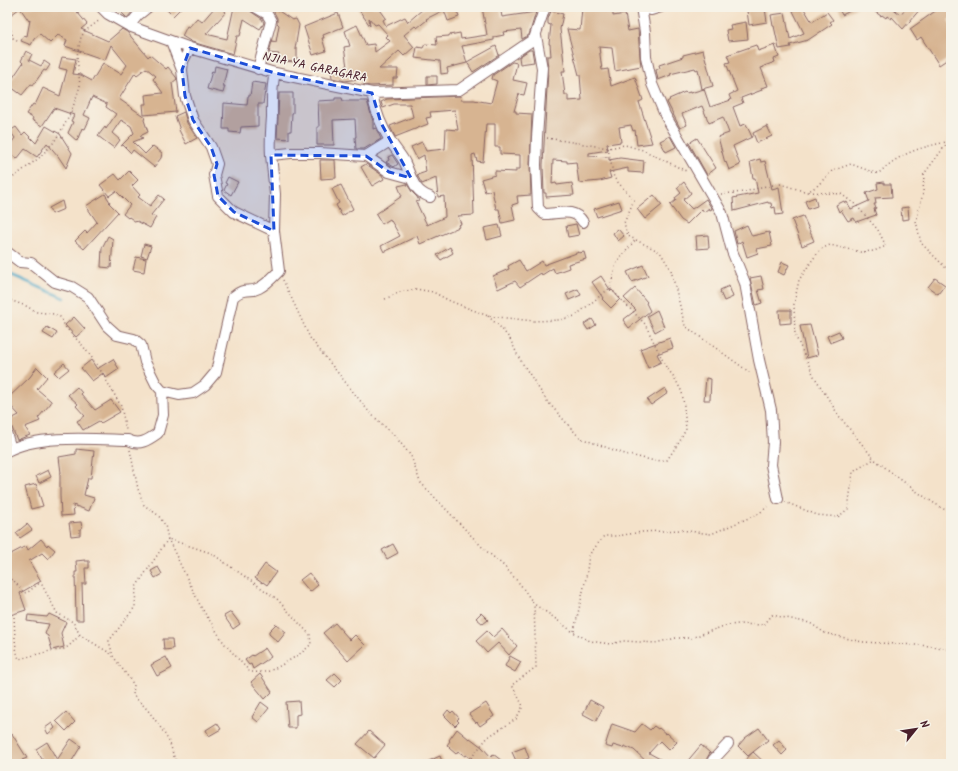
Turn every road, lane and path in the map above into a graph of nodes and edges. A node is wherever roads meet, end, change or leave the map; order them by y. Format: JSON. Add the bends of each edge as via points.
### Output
{"nodes":[{"id":1,"x":148,"y":7,"type":"edge"},
{"id":2,"x":255,"y":7,"type":"edge"},
{"id":3,"x":545,"y":7,"type":"edge"},
{"id":4,"x":641,"y":7,"type":"edge"},
{"id":5,"x":661,"y":7,"type":"edge"},
{"id":6,"x":104,"y":10,"type":"edge"},
{"id":7,"x":7,"y":23,"type":"edge"},
{"id":8,"x":129,"y":26,"type":"junction"},
{"id":9,"x":536,"y":36,"type":"junction"},
{"id":10,"x":19,"y":41,"type":"dead end"},
{"id":11,"x":171,"y":41,"type":"junction"},
{"id":12,"x":190,"y":48,"type":"junction"},
{"id":13,"x":258,"y":69,"type":"junction"},
{"id":14,"x":182,"y":70,"type":"junction"},
{"id":15,"x":275,"y":74,"type":"junction"},
{"id":16,"x":372,"y":93,"type":"junction"},
{"id":17,"x":537,"y":137,"type":"junction"},
{"id":18,"x":390,"y":141,"type":"junction"},
{"id":19,"x":948,"y":142,"type":"junction"},
{"id":20,"x":951,"y":142,"type":"edge"},
{"id":21,"x":608,"y":148,"type":"junction"},
{"id":22,"x":271,"y":155,"type":"junction"},
{"id":23,"x":366,"y":156,"type":"junction"},
{"id":24,"x":688,"y":172,"type":"dead end"},
{"id":25,"x":411,"y":178,"type":"junction"},
{"id":26,"x":7,"y":182,"type":"edge"},
{"id":27,"x":7,"y":192,"type":"edge"},
{"id":28,"x":807,"y":192,"type":"junction"},
{"id":29,"x":721,"y":194,"type":"dead end"},
{"id":30,"x":430,"y":197,"type":"dead end"},
{"id":31,"x":7,"y":219,"type":"edge"},
{"id":32,"x":583,"y":222,"type":"dead end"},
{"id":33,"x":274,"y":231,"type":"junction"},
{"id":34,"x":635,"y":240,"type":"junction"},
{"id":35,"x":7,"y":252,"type":"edge"},
{"id":36,"x":279,"y":271,"type":"junction"},
{"id":37,"x":951,"y":273,"type":"edge"},
{"id":38,"x":610,"y":288,"type":"junction"},
{"id":39,"x":7,"y":299,"type":"edge"},
{"id":40,"x":385,"y":299,"type":"dead end"},
{"id":41,"x":488,"y":316,"type":"junction"},
{"id":42,"x":753,"y":374,"type":"dead end"},
{"id":43,"x":162,"y":391,"type":"junction"},
{"id":44,"x":7,"y":427,"type":"edge"},
{"id":45,"x":128,"y":440,"type":"junction"},
{"id":46,"x":10,"y":449,"type":"edge"},
{"id":47,"x":874,"y":459,"type":"junction"},
{"id":48,"x":778,"y":499,"type":"junction"},
{"id":49,"x":951,"y":512,"type":"edge"},
{"id":50,"x":168,"y":539,"type":"junction"},
{"id":51,"x":7,"y":580,"type":"edge"},
{"id":52,"x":534,"y":604,"type":"junction"},
{"id":53,"x":14,"y":617,"type":"dead end"},
{"id":54,"x":573,"y":632,"type":"junction"},
{"id":55,"x":80,"y":635,"type":"junction"},
{"id":56,"x":951,"y":650,"type":"edge"},
{"id":57,"x":113,"y":656,"type":"junction"},
{"id":58,"x":728,"y":744,"type":"dead end"},
{"id":59,"x":179,"y":764,"type":"edge"},
{"id":60,"x":466,"y":764,"type":"edge"},
{"id":61,"x":712,"y":764,"type":"edge"}],
"edges":[{"from":1,"to":8,"type":"street"},
{"from":2,"to":13,"type":"street","via":[[267,14],[271,21]]},
{"from":3,"to":9,"type":"street"},
{"from":4,"to":5,"type":"street","via":[[651,10]]},
{"from":4,"to":48,"type":"street","via":[[646,57],[652,84],[666,115],[722,214],[732,251],[745,283],[771,410],[774,442],[771,465]]},
{"from":6,"to":8,"type":"street","name":"NJIA YA GARAGARA"},
{"from":6,"to":26,"type":"path","via":[[81,37],[78,56],[80,86],[71,112],[59,134],[32,164]]},
{"from":7,"to":10,"type":"path","via":[[13,38]]},
{"from":8,"to":11,"type":"street","name":"NJIA YA GARAGARA"},
{"from":9,"to":16,"type":"street","name":"NJIA YA GARAGARA","via":[[531,42],[459,90]]},
{"from":9,"to":17,"type":"street","via":[[542,68]]},
{"from":11,"to":12,"type":"street","name":"NJIA YA GARAGARA"},
{"from":11,"to":14,"type":"street"},
{"from":12,"to":13,"type":"street","name":"NJIA YA GARAGARA"},
{"from":12,"to":14,"type":"street","via":[[183,61]]},
{"from":13,"to":15,"type":"street","name":"NJIA YA GARAGARA"},
{"from":14,"to":33,"type":"street","via":[[185,96],[193,120],[211,147],[217,164],[214,175],[218,196],[234,212]]},
{"from":15,"to":16,"type":"street","name":"NJIA YA GARAGARA"},
{"from":15,"to":22,"type":"street","via":[[271,98]]},
{"from":16,"to":18,"type":"street","via":[[374,106]]},
{"from":17,"to":21,"type":"path"},
{"from":17,"to":32,"type":"street","via":[[538,208],[544,214],[575,214],[580,216]]},
{"from":18,"to":23,"type":"street"},
{"from":18,"to":25,"type":"street","via":[[405,162]]},
{"from":19,"to":20,"type":"path"},
{"from":19,"to":28,"type":"path","via":[[907,153],[890,162],[879,173],[851,164],[832,171]]},
{"from":19,"to":37,"type":"path","via":[[924,174],[923,193],[916,221],[921,243]]},
{"from":21,"to":24,"type":"path","via":[[625,145],[643,150]]},
{"from":21,"to":34,"type":"path","via":[[614,178],[634,200],[624,223],[628,236]]},
{"from":22,"to":23,"type":"street","via":[[312,153]]},
{"from":22,"to":33,"type":"street","via":[[275,194]]},
{"from":23,"to":25,"type":"street","via":[[389,172]]},
{"from":25,"to":30,"type":"street","via":[[421,194]]},
{"from":27,"to":31,"type":"path"},
{"from":28,"to":29,"type":"path","via":[[780,184],[745,192]]},
{"from":28,"to":47,"type":"path","via":[[841,194],[856,205],[878,230],[886,246],[874,251],[860,252],[830,245],[821,249],[800,280],[794,304],[795,335],[814,376],[838,416]]},
{"from":33,"to":36,"type":"street"},
{"from":34,"to":38,"type":"path","via":[[616,264]]},
{"from":34,"to":42,"type":"path","via":[[660,252],[670,270],[685,326]]},
{"from":35,"to":43,"type":"street","via":[[20,262],[31,263],[55,282],[72,287],[88,296],[117,335],[134,338],[141,345],[145,362]]},
{"from":36,"to":43,"type":"street","via":[[259,288],[245,289],[233,297],[216,372],[205,385],[193,393],[179,395]]},
{"from":36,"to":52,"type":"path","via":[[310,338],[370,413],[395,436],[411,456],[420,482],[484,549],[510,572]]},
{"from":38,"to":41,"type":"path","via":[[575,316],[560,320],[534,321]]},
{"from":38,"to":41,"type":"path","via":[[645,324],[666,367],[682,392],[686,429],[667,460],[655,461],[624,454],[580,438],[547,401],[519,358],[510,339]]},
{"from":39,"to":45,"type":"path","via":[[37,312],[60,317],[98,366],[117,398]]},
{"from":40,"to":41,"type":"path","via":[[400,292],[416,289],[433,292]]},
{"from":43,"to":45,"type":"street","via":[[163,415],[158,433],[141,443]]},
{"from":44,"to":46,"type":"lane"},
{"from":45,"to":46,"type":"street","via":[[63,439]]},
{"from":45,"to":50,"type":"path","via":[[138,489],[144,505],[158,515],[165,525]]},
{"from":47,"to":48,"type":"path","via":[[853,472],[848,509],[838,517],[817,514]]},
{"from":47,"to":49,"type":"path","via":[[938,506]]},
{"from":48,"to":54,"type":"path","via":[[758,514],[711,534],[681,530],[604,536],[589,555]]},
{"from":50,"to":50,"type":"path","via":[[211,553],[277,599],[310,635],[311,644],[306,650],[269,671],[250,672],[224,643],[201,607]]},
{"from":50,"to":57,"type":"path","via":[[136,587],[135,607],[109,641]]},
{"from":51,"to":55,"type":"path","via":[[14,581],[24,593],[38,584],[42,585],[57,613],[73,622]]},
{"from":52,"to":54,"type":"path"},
{"from":52,"to":60,"type":"path","via":[[536,667],[512,685],[523,706],[516,719],[488,738]]},
{"from":53,"to":55,"type":"path","via":[[19,659],[62,650]]},
{"from":54,"to":56,"type":"path","via":[[590,641],[610,644],[623,641],[655,643],[676,638],[691,638],[724,626],[764,624],[772,615],[810,623],[825,633],[862,642],[933,646]]},
{"from":55,"to":57,"type":"path"},
{"from":57,"to":59,"type":"path","via":[[134,686],[133,695],[170,742],[173,755]]},
{"from":58,"to":61,"type":"street"}]}
